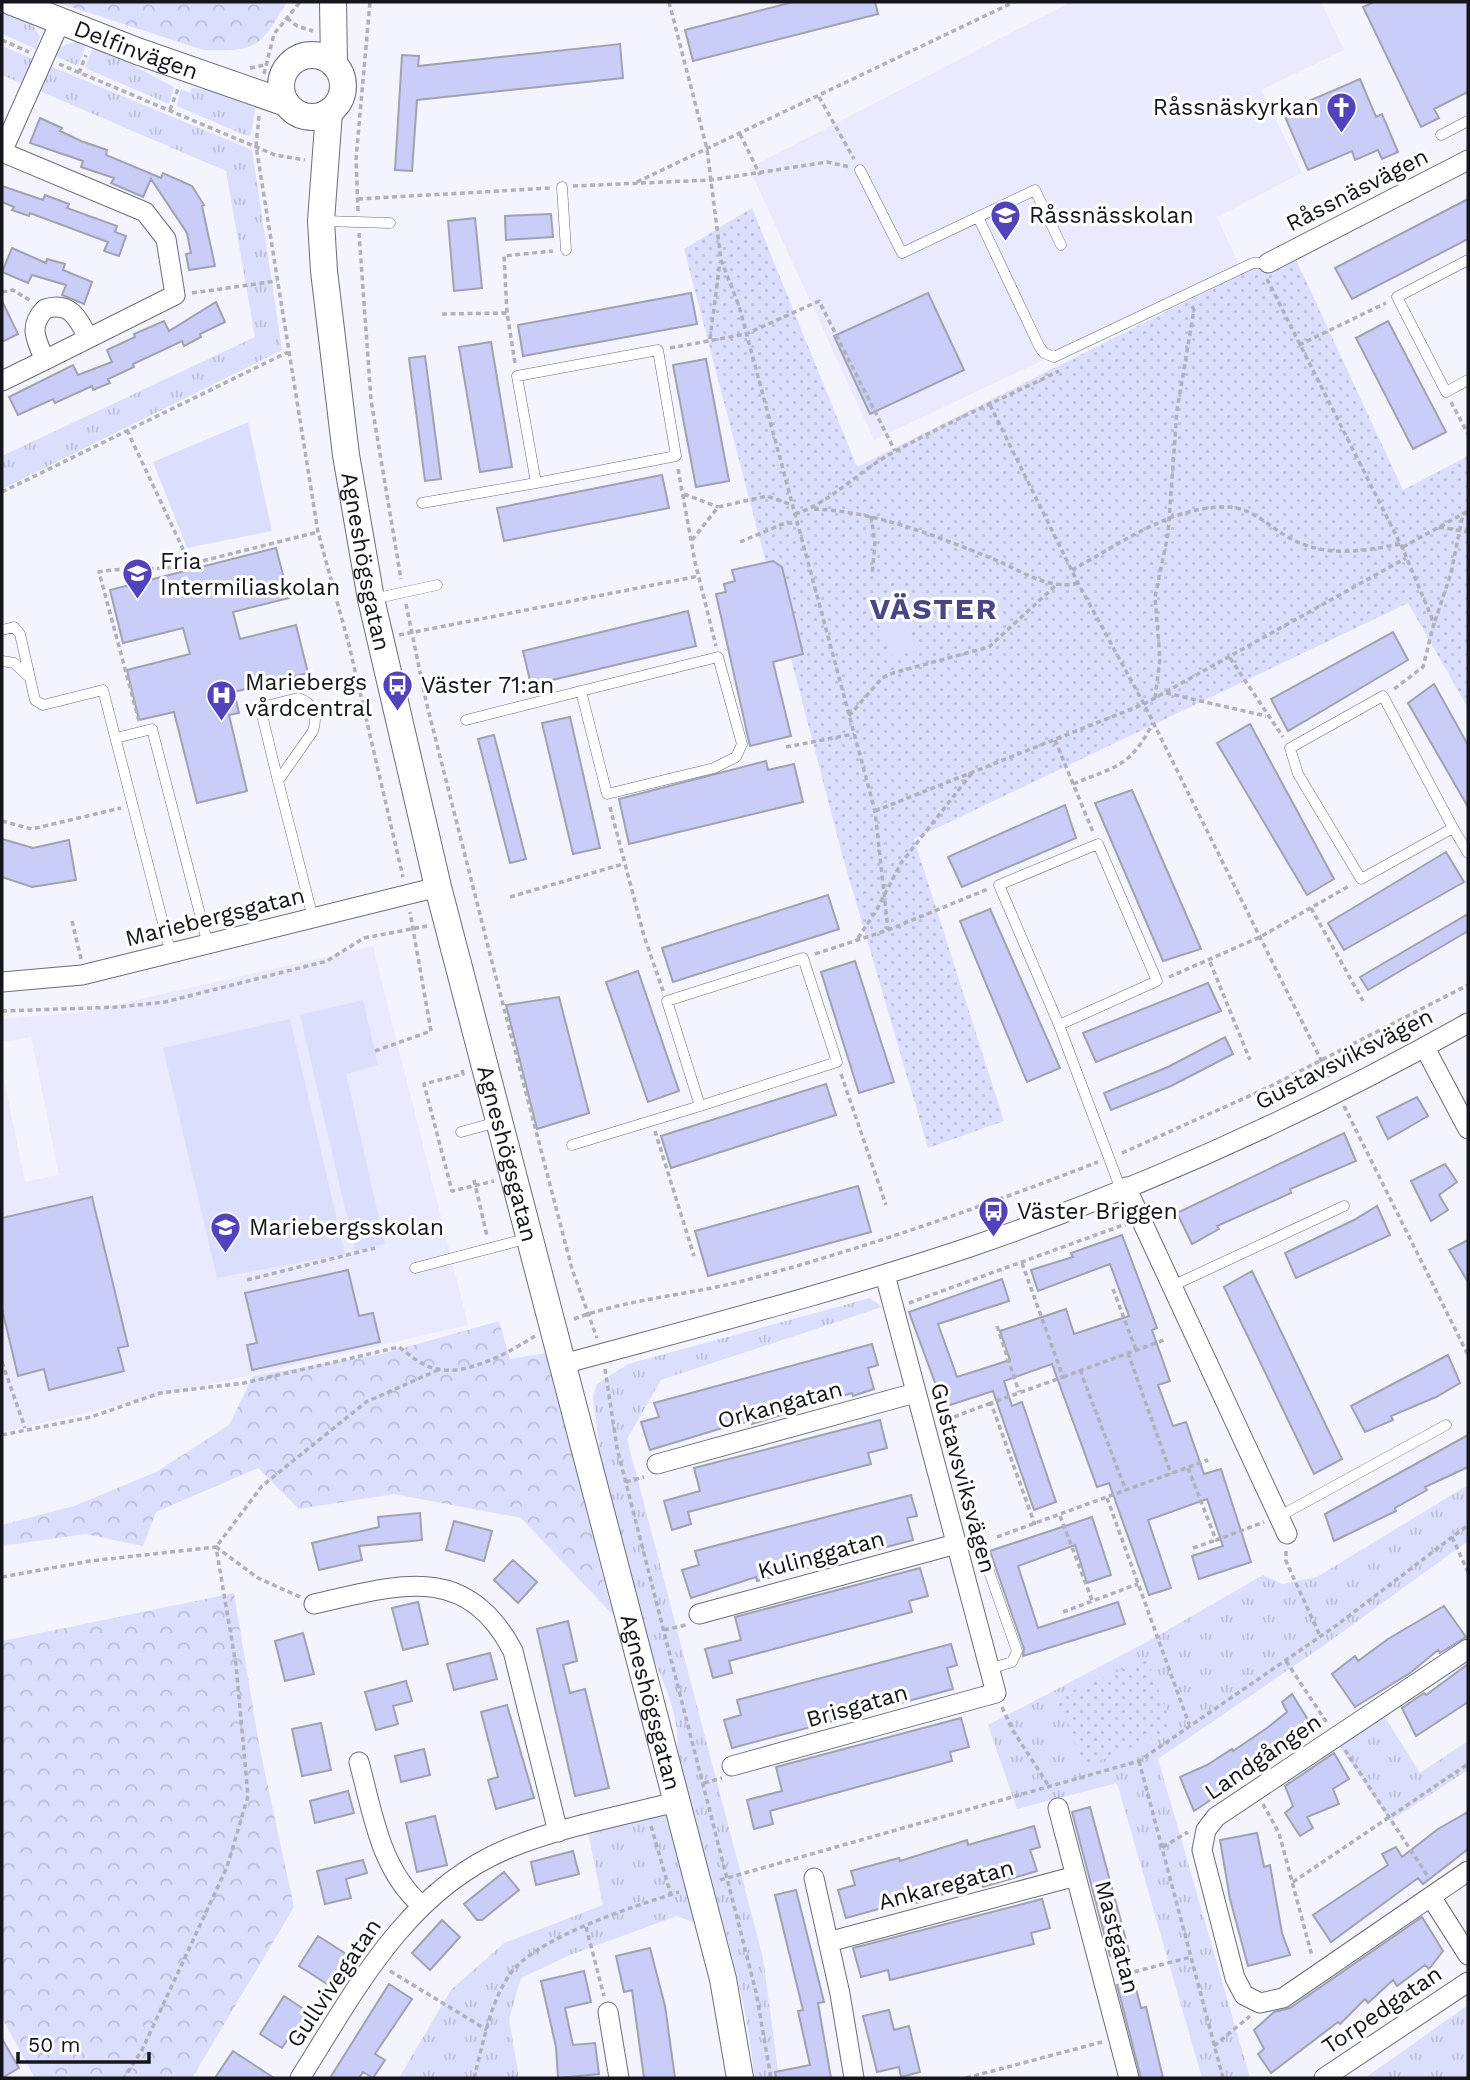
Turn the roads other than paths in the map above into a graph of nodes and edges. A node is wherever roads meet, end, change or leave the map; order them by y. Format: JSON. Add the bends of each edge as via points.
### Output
{"nodes":[{"id":1,"x":12,"y":2,"type":"edge"},
{"id":2,"x":327,"y":2,"type":"edge"},
{"id":3,"x":333,"y":2,"type":"edge"},
{"id":4,"x":60,"y":22,"type":"junction"},
{"id":5,"x":334,"y":64,"type":"junction"},
{"id":6,"x":283,"y":86,"type":"junction"},
{"id":7,"x":329,"y":112,"type":"junction"},
{"id":8,"x":1468,"y":121,"type":"edge"},
{"id":9,"x":1441,"y":135,"type":"dead end"},
{"id":10,"x":2,"y":152,"type":"edge"},
{"id":11,"x":317,"y":160,"type":"junction"},
{"id":12,"x":1468,"y":160,"type":"edge"},
{"id":13,"x":860,"y":170,"type":"road end"},
{"id":14,"x":562,"y":187,"type":"road end"},
{"id":15,"x":978,"y":217,"type":"junction"},
{"id":16,"x":321,"y":221,"type":"junction"},
{"id":17,"x":390,"y":223,"type":"dead end"},
{"id":18,"x":1061,"y":245,"type":"dead end"},
{"id":19,"x":566,"y":250,"type":"road end"},
{"id":20,"x":1468,"y":260,"type":"edge"},
{"id":21,"x":1265,"y":269,"type":"joint"},
{"id":22,"x":88,"y":338,"type":"junction"},
{"id":23,"x":45,"y":360,"type":"junction"},
{"id":24,"x":1468,"y":380,"type":"edge"},
{"id":25,"x":2,"y":381,"type":"edge"},
{"id":26,"x":537,"y":482,"type":"junction"},
{"id":27,"x":422,"y":503,"type":"dead end"},
{"id":28,"x":437,"y":585,"type":"dead end"},
{"id":29,"x":371,"y":599,"type":"junction"},
{"id":30,"x":2,"y":630,"type":"edge"},
{"id":31,"x":2,"y":661,"type":"edge"},
{"id":32,"x":29,"y":676,"type":"junction"},
{"id":33,"x":581,"y":691,"type":"junction"},
{"id":34,"x":466,"y":720,"type":"dead end"},
{"id":35,"x":116,"y":738,"type":"junction"},
{"id":36,"x":278,"y":780,"type":"junction"},
{"id":37,"x":1453,"y":828,"type":"junction"},
{"id":38,"x":1468,"y":853,"type":"edge"},
{"id":39,"x":438,"y":887,"type":"junction"},
{"id":40,"x":313,"y":918,"type":"junction"},
{"id":41,"x":208,"y":944,"type":"junction"},
{"id":42,"x":172,"y":954,"type":"junction"},
{"id":43,"x":2,"y":982,"type":"edge"},
{"id":44,"x":1468,"y":1023,"type":"edge"},
{"id":45,"x":1059,"y":1024,"type":"junction"},
{"id":46,"x":1424,"y":1048,"type":"junction"},
{"id":47,"x":700,"y":1106,"type":"junction"},
{"id":48,"x":501,"y":1121,"type":"junction"},
{"id":49,"x":1468,"y":1129,"type":"edge"},
{"id":50,"x":461,"y":1132,"type":"dead end"},
{"id":51,"x":572,"y":1145,"type":"dead end"},
{"id":52,"x":1124,"y":1189,"type":"junction"},
{"id":53,"x":1343,"y":1206,"type":"dead end"},
{"id":54,"x":530,"y":1237,"type":"junction"},
{"id":55,"x":415,"y":1268,"type":"dead end"},
{"id":56,"x":884,"y":1275,"type":"junction"},
{"id":57,"x":1172,"y":1286,"type":"junction"},
{"id":58,"x":563,"y":1364,"type":"junction"},
{"id":59,"x":915,"y":1394,"type":"junction"},
{"id":60,"x":1446,"y":1425,"type":"dead end"},
{"id":61,"x":657,"y":1464,"type":"dead end"},
{"id":62,"x":1284,"y":1525,"type":"joint"},
{"id":63,"x":979,"y":1543,"type":"dead end"},
{"id":64,"x":956,"y":1544,"type":"junction"},
{"id":65,"x":314,"y":1604,"type":"road end"},
{"id":66,"x":698,"y":1614,"type":"dead end"},
{"id":67,"x":1468,"y":1649,"type":"edge"},
{"id":68,"x":989,"y":1669,"type":"junction"},
{"id":69,"x":996,"y":1693,"type":"joint"},
{"id":70,"x":359,"y":1762,"type":"dead end"},
{"id":71,"x":732,"y":1766,"type":"dead end"},
{"id":72,"x":676,"y":1802,"type":"junction"},
{"id":73,"x":1058,"y":1808,"type":"road end"},
{"id":74,"x":558,"y":1832,"type":"junction"},
{"id":75,"x":1468,"y":1871,"type":"edge"},
{"id":76,"x":1076,"y":1876,"type":"junction"},
{"id":77,"x":814,"y":1878,"type":"dead end"},
{"id":78,"x":1435,"y":1895,"type":"junction"},
{"id":79,"x":422,"y":1906,"type":"junction"},
{"id":80,"x":828,"y":1942,"type":"junction"},
{"id":81,"x":1468,"y":1955,"type":"edge"},
{"id":82,"x":1468,"y":1982,"type":"edge"},
{"id":83,"x":608,"y":2012,"type":"road end"},
{"id":84,"x":300,"y":2078,"type":"edge"},
{"id":85,"x":619,"y":2078,"type":"edge"},
{"id":86,"x":740,"y":2078,"type":"edge"},
{"id":87,"x":854,"y":2078,"type":"edge"},
{"id":88,"x":1129,"y":2078,"type":"edge"},
{"id":89,"x":1324,"y":2078,"type":"edge"}],
"edges":[{"from":1,"to":4,"type":"street","name":"Delfinvägen"},
{"from":2,"to":6,"type":"street"},
{"from":3,"to":5,"type":"street","name":"Agneshögsgatan"},
{"from":4,"to":6,"type":"street","name":"Delfinvägen","via":[[223,80]]},
{"from":4,"to":10,"type":"street"},
{"from":5,"to":6,"type":"street","via":[[323,57]]},
{"from":5,"to":7,"type":"street","name":"Agneshögsgatan","via":[[343,85]]},
{"from":6,"to":7,"type":"street","via":[[314,117]]},
{"from":6,"to":11,"type":"street","name":"Agneshögsgatan"},
{"from":7,"to":11,"type":"street","name":"Agneshögsgatan"},
{"from":8,"to":9,"type":"lane"},
{"from":10,"to":22,"type":"street","via":[[145,212],[166,239],[175,295]]},
{"from":11,"to":16,"type":"street","name":"Agneshögsgatan"},
{"from":12,"to":21,"type":"street","name":"Råssnäsvägen"},
{"from":13,"to":15,"type":"lane","via":[[902,253]]},
{"from":14,"to":19,"type":"lane"},
{"from":15,"to":18,"type":"lane","via":[[1035,190]]},
{"from":15,"to":21,"type":"lane","via":[[1039,346],[1054,357],[1253,262]]},
{"from":16,"to":17,"type":"lane"},
{"from":16,"to":29,"type":"street","name":"Agneshögsgatan","via":[[329,332]]},
{"from":20,"to":24,"type":"lane","via":[[1397,297],[1446,392]]},
{"from":22,"to":23,"type":"street"},
{"from":22,"to":23,"type":"street","via":[[66,307],[45,309],[34,327]]},
{"from":23,"to":25,"type":"street"},
{"from":26,"to":26,"type":"lane","via":[[517,376],[657,350],[676,456]]},
{"from":26,"to":27,"type":"lane"},
{"from":28,"to":29,"type":"lane"},
{"from":29,"to":39,"type":"street","name":"Agneshögsgatan"},
{"from":30,"to":32,"type":"lane","via":[[14,627],[19,634]]},
{"from":31,"to":32,"type":"lane","via":[[15,663]]},
{"from":32,"to":35,"type":"lane","via":[[35,700],[43,705],[103,690]]},
{"from":33,"to":33,"type":"lane","via":[[718,657],[742,744],[736,757],[714,768],[607,794]]},
{"from":33,"to":34,"type":"lane"},
{"from":35,"to":41,"type":"lane","via":[[152,729]]},
{"from":35,"to":42,"type":"lane"},
{"from":36,"to":36,"type":"lane","via":[[316,721],[310,705],[298,698],[270,705],[263,719]]},
{"from":36,"to":40,"type":"lane"},
{"from":37,"to":37,"type":"lane","via":[[1383,696],[1290,748],[1298,774],[1361,879]]},
{"from":37,"to":38,"type":"lane"},
{"from":39,"to":40,"type":"street","name":"Mariebergsgatan"},
{"from":39,"to":48,"type":"street","name":"Agneshögsgatan"},
{"from":40,"to":41,"type":"street","name":"Mariebergsgatan"},
{"from":41,"to":42,"type":"street","name":"Mariebergsgatan"},
{"from":42,"to":43,"type":"street","name":"Mariebergsgatan","via":[[82,975]]},
{"from":44,"to":46,"type":"street","name":"Gustavsviksvägen"},
{"from":45,"to":45,"type":"lane","via":[[999,885],[1098,844],[1157,981]]},
{"from":45,"to":52,"type":"lane"},
{"from":46,"to":49,"type":"street"},
{"from":46,"to":52,"type":"street","name":"Gustavsviksvägen"},
{"from":47,"to":47,"type":"lane","via":[[667,1001],[803,958],[837,1062]]},
{"from":47,"to":51,"type":"lane"},
{"from":48,"to":50,"type":"lane"},
{"from":48,"to":54,"type":"street","name":"Agneshögsgatan"},
{"from":52,"to":56,"type":"street","name":"Gustavsviksvägen"},
{"from":52,"to":57,"type":"street"},
{"from":53,"to":57,"type":"lane"},
{"from":54,"to":55,"type":"lane"},
{"from":54,"to":58,"type":"street","name":"Agneshögsgatan"},
{"from":56,"to":58,"type":"street","name":"Gustavsviksvägen"},
{"from":56,"to":59,"type":"street","name":"Gustavsviksvägen"},
{"from":57,"to":62,"type":"street"},
{"from":58,"to":72,"type":"street","name":"Agneshögsgatan"},
{"from":59,"to":61,"type":"street","name":"Orkangatan"},
{"from":59,"to":64,"type":"street","name":"Gustavsviksvägen"},
{"from":60,"to":62,"type":"lane"},
{"from":63,"to":68,"type":"lane","via":[[1017,1651],[1012,1662]]},
{"from":64,"to":66,"type":"street","name":"Kulinggatan"},
{"from":64,"to":68,"type":"street","name":"Gustavsviksvägen"},
{"from":65,"to":74,"type":"street","via":[[397,1586],[426,1585],[451,1590],[486,1612],[513,1651]]},
{"from":67,"to":78,"type":"street","name":"Landgången","via":[[1216,1816],[1206,1830],[1202,1850],[1235,1978],[1244,1995],[1256,2002],[1283,1998]]},
{"from":68,"to":69,"type":"street","name":"Gustavsviksvägen"},
{"from":69,"to":71,"type":"street","name":"Brisgatan"},
{"from":70,"to":79,"type":"street","via":[[388,1861],[407,1893]]},
{"from":72,"to":74,"type":"street","name":"Gullvivegatan"},
{"from":72,"to":86,"type":"street","name":"Agneshögsgatan","via":[[727,1998]]},
{"from":73,"to":76,"type":"street","name":"Mastgatan"},
{"from":74,"to":79,"type":"street","name":"Gullvivegatan","via":[[485,1860]]},
{"from":75,"to":78,"type":"street"},
{"from":76,"to":80,"type":"street","name":"Ankaregatan"},
{"from":76,"to":88,"type":"street","name":"Mastgatan"},
{"from":77,"to":80,"type":"street"},
{"from":78,"to":81,"type":"street"},
{"from":79,"to":84,"type":"street","name":"Gullvivegatan","via":[[374,1961]]},
{"from":80,"to":87,"type":"street"},
{"from":82,"to":89,"type":"street","name":"Torpedgatan"},
{"from":83,"to":85,"type":"street"}]}
